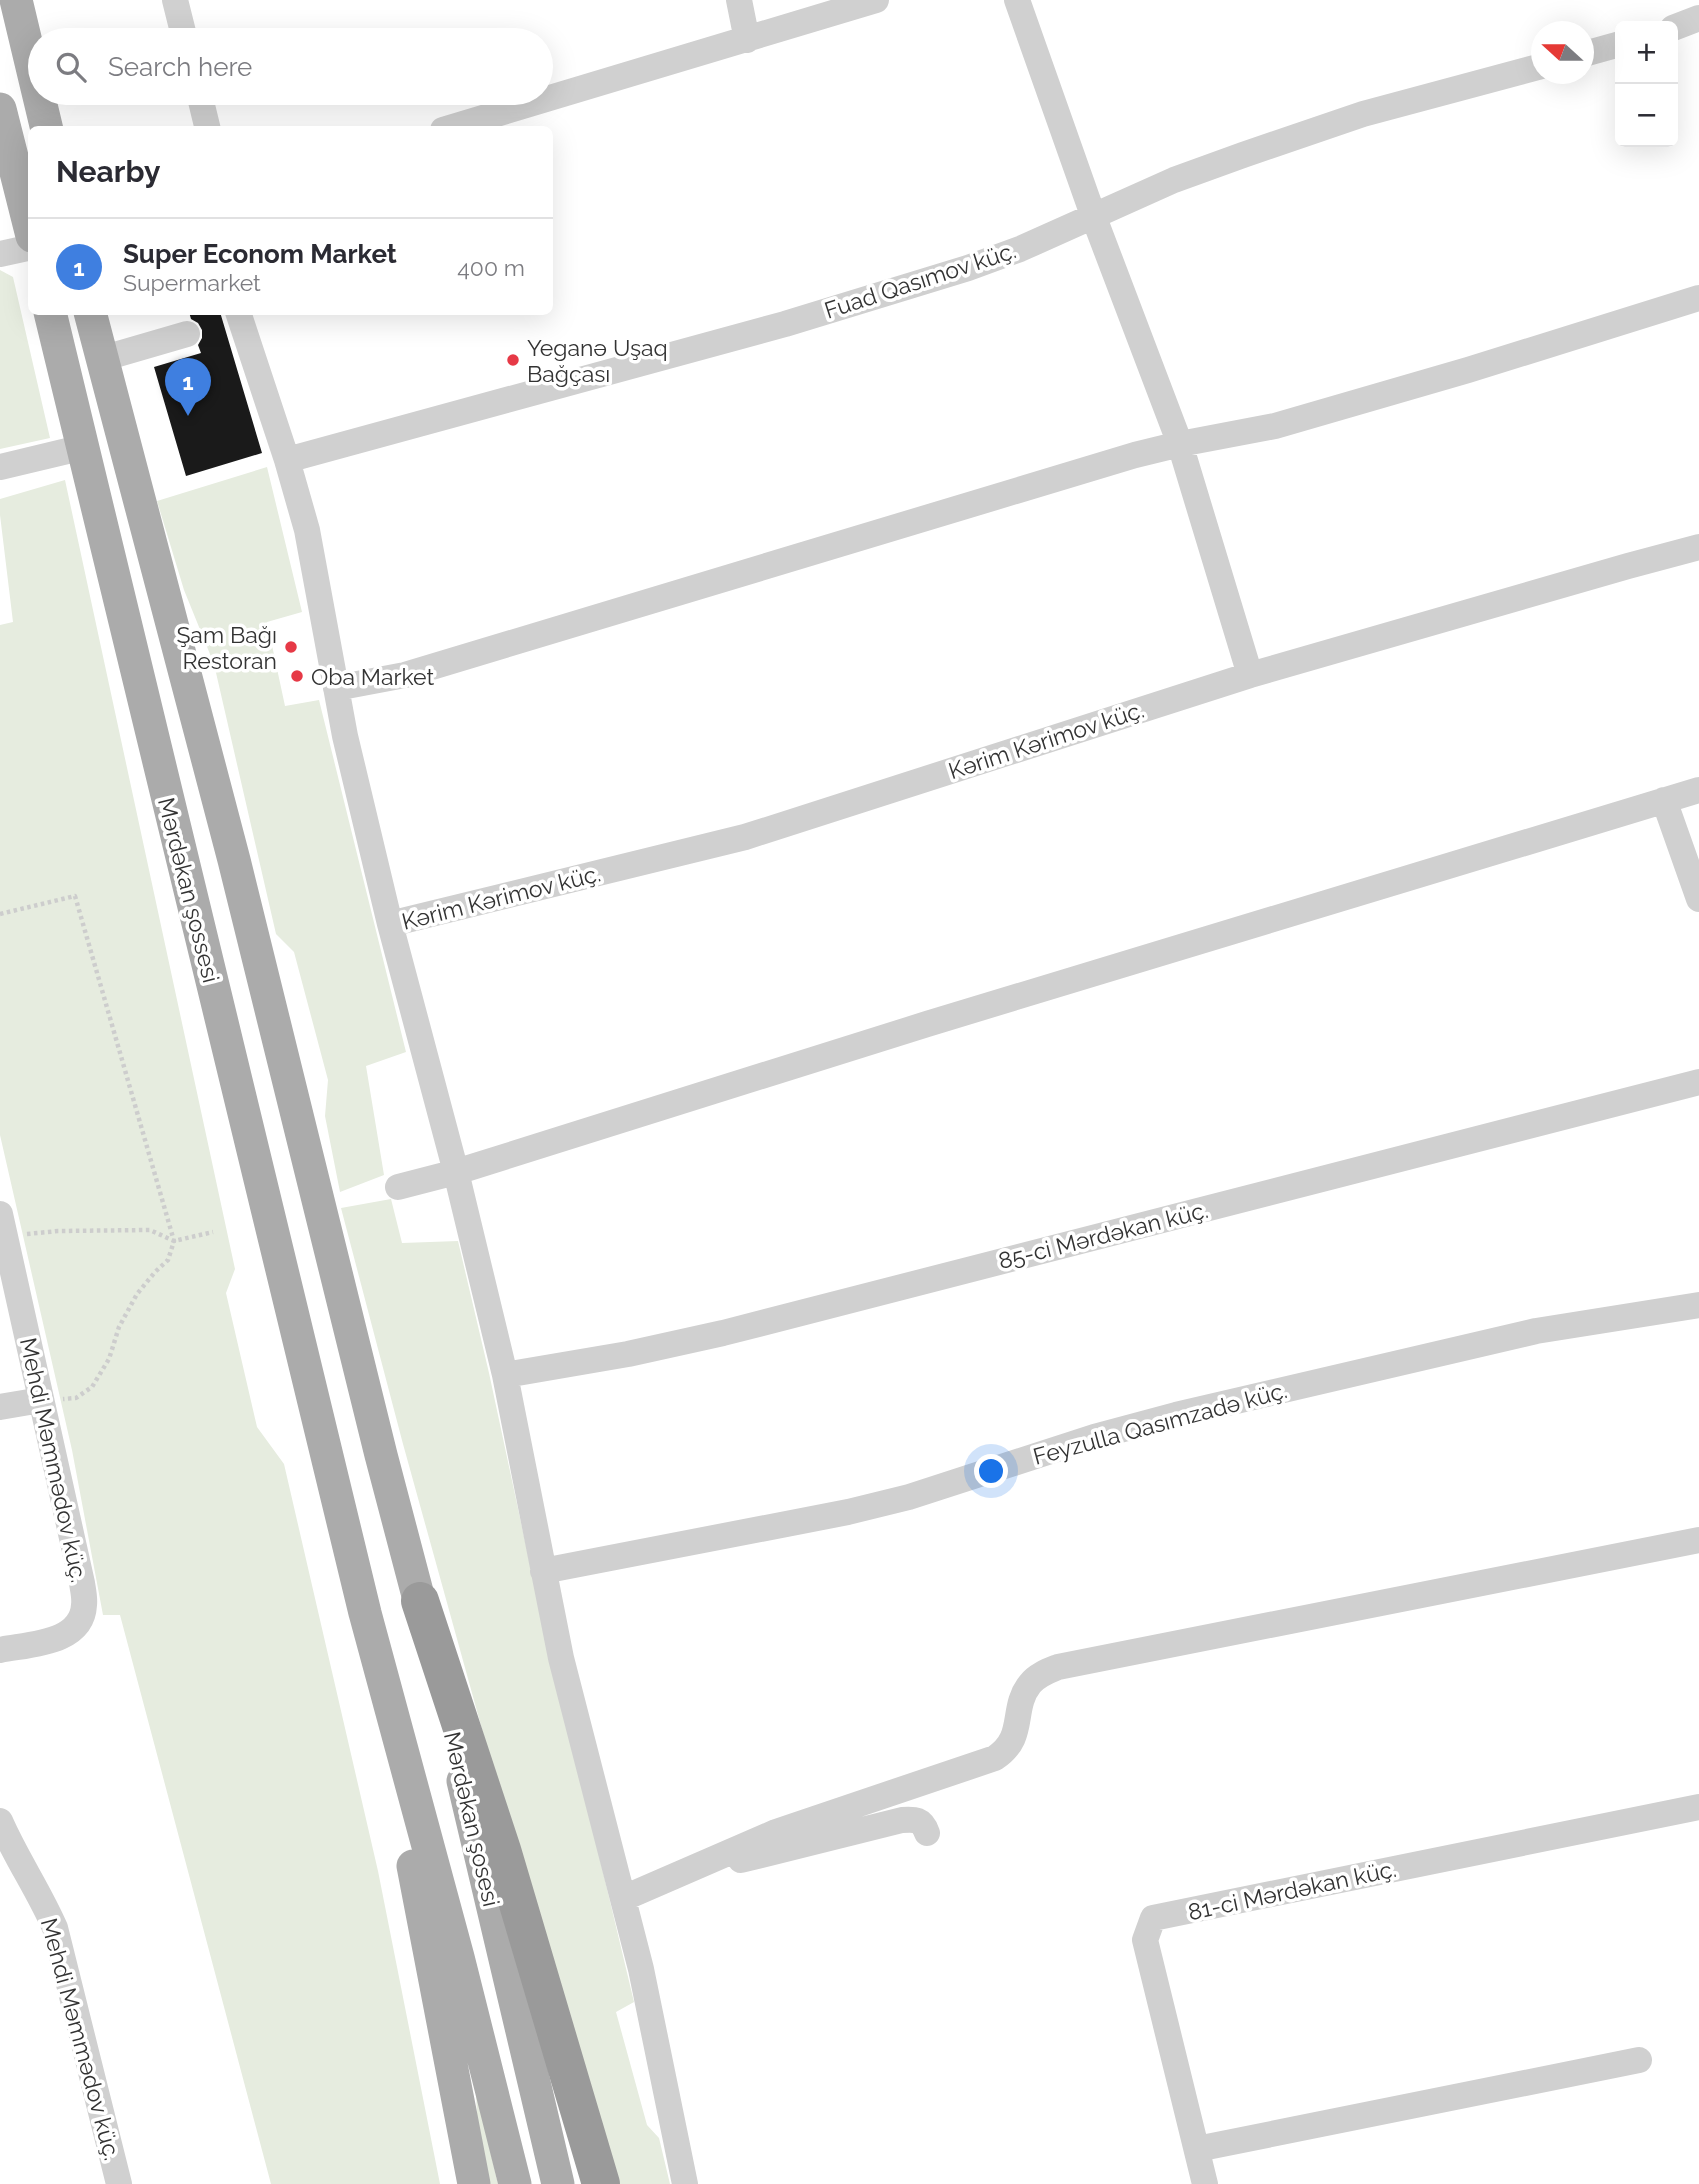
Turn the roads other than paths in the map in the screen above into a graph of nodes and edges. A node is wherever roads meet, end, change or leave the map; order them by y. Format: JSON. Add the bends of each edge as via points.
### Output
{"nodes":[{"id":1,"x":16,"y":0,"type":"edge"},
{"id":2,"x":175,"y":0,"type":"edge"},
{"id":3,"x":739,"y":0,"type":"edge"},
{"id":4,"x":876,"y":0,"type":"edge"},
{"id":5,"x":1017,"y":0,"type":"edge"},
{"id":6,"x":1699,"y":18,"type":"edge"},
{"id":7,"x":1678,"y":26,"type":"edge"},
{"id":8,"x":182,"y":28,"type":"edge"},
{"id":9,"x":747,"y":40,"type":"junction"},
{"id":10,"x":1615,"y":45,"type":"edge"},
{"id":11,"x":28,"y":50,"type":"edge"},
{"id":12,"x":1594,"y":51,"type":"edge"},
{"id":13,"x":1531,"y":69,"type":"edge"},
{"id":14,"x":553,"y":97,"type":"edge"},
{"id":15,"x":41,"y":105,"type":"edge"},
{"id":16,"x":201,"y":105,"type":"edge"},
{"id":17,"x":527,"y":105,"type":"edge"},
{"id":18,"x":0,"y":109,"type":"edge"},
{"id":19,"x":46,"y":126,"type":"edge"},
{"id":20,"x":207,"y":126,"type":"edge"},
{"id":21,"x":457,"y":126,"type":"edge"},
{"id":22,"x":1093,"y":215,"type":"junction"},
{"id":23,"x":28,"y":220,"type":"edge"},
{"id":24,"x":28,"y":248,"type":"edge"},
{"id":25,"x":0,"y":254,"type":"edge"},
{"id":26,"x":1699,"y":298,"type":"edge"},
{"id":27,"x":51,"y":315,"type":"edge"},
{"id":28,"x":91,"y":315,"type":"edge"},
{"id":29,"x":239,"y":315,"type":"edge"},
{"id":30,"x":187,"y":334,"type":"dead end"},
{"id":31,"x":101,"y":359,"type":"junction"},
{"id":32,"x":1180,"y":444,"type":"junction"},
{"id":33,"x":84,"y":447,"type":"junction"},
{"id":34,"x":287,"y":460,"type":"junction"},
{"id":35,"x":0,"y":467,"type":"edge"},
{"id":36,"x":1699,"y":547,"type":"edge"},
{"id":37,"x":1250,"y":675,"type":"junction"},
{"id":38,"x":335,"y":688,"type":"junction"},
{"id":39,"x":1699,"y":790,"type":"edge"},
{"id":40,"x":1664,"y":800,"type":"junction"},
{"id":41,"x":1699,"y":899,"type":"edge"},
{"id":42,"x":390,"y":924,"type":"junction"},
{"id":43,"x":1699,"y":1082,"type":"edge"},
{"id":44,"x":456,"y":1172,"type":"junction"},
{"id":45,"x":398,"y":1186,"type":"dead end"},
{"id":46,"x":3,"y":1225,"type":"edge"},
{"id":47,"x":1699,"y":1305,"type":"edge"},
{"id":48,"x":505,"y":1375,"type":"junction"},
{"id":49,"x":41,"y":1400,"type":"junction"},
{"id":50,"x":0,"y":1407,"type":"edge"},
{"id":51,"x":330,"y":1468,"type":"joint"},
{"id":52,"x":1699,"y":1540,"type":"edge"},
{"id":53,"x":542,"y":1571,"type":"junction"},
{"id":54,"x":421,"y":1601,"type":"junction"},
{"id":55,"x":365,"y":1613,"type":"junction"},
{"id":56,"x":0,"y":1650,"type":"edge"},
{"id":57,"x":1699,"y":1807,"type":"edge"},
{"id":58,"x":0,"y":1821,"type":"edge"},
{"id":59,"x":927,"y":1833,"type":"dead end"},
{"id":60,"x":720,"y":1855,"type":"junction"},
{"id":61,"x":11,"y":1867,"type":"edge"},
{"id":62,"x":624,"y":1898,"type":"junction"},
{"id":63,"x":1639,"y":2060,"type":"dead end"},
{"id":64,"x":1197,"y":2149,"type":"junction"},
{"id":65,"x":119,"y":2184,"type":"edge"},
{"id":66,"x":474,"y":2184,"type":"edge"},
{"id":67,"x":515,"y":2184,"type":"edge"},
{"id":68,"x":558,"y":2184,"type":"edge"},
{"id":69,"x":601,"y":2184,"type":"edge"},
{"id":70,"x":685,"y":2184,"type":"edge"},
{"id":71,"x":1205,"y":2184,"type":"edge"}],
"edges":[{"from":1,"to":11,"type":"main road"},
{"from":2,"to":8,"type":"street"},
{"from":3,"to":9,"type":"street"},
{"from":4,"to":9,"type":"street"},
{"from":5,"to":22,"type":"street"},
{"from":6,"to":7,"type":"street"},
{"from":9,"to":14,"type":"street"},
{"from":10,"to":12,"type":"street"},
{"from":13,"to":22,"type":"street","name":"Fuad Qasımov küç.","via":[[1363,114],[1174,180]]},
{"from":15,"to":19,"type":"main road"},
{"from":16,"to":20,"type":"street"},
{"from":17,"to":21,"type":"street"},
{"from":18,"to":23,"type":"main road"},
{"from":22,"to":32,"type":"street"},
{"from":22,"to":34,"type":"street","name":"Fuad Qasımov küç.","via":[[968,268],[785,324]]},
{"from":24,"to":25,"type":"street"},
{"from":26,"to":32,"type":"street","via":[[1275,426]]},
{"from":27,"to":33,"type":"main road","name":"Mərdəkan şossesi"},
{"from":28,"to":31,"type":"main road"},
{"from":29,"to":34,"type":"street"},
{"from":30,"to":31,"type":"street"},
{"from":31,"to":54,"type":"main road","name":"Mərdəkan şosesi"},
{"from":32,"to":37,"type":"street"},
{"from":32,"to":38,"type":"street","via":[[405,675]]},
{"from":33,"to":35,"type":"street"},
{"from":33,"to":51,"type":"main road","name":"Mərdəkan şossesi"},
{"from":34,"to":38,"type":"street","via":[[307,530]]},
{"from":36,"to":37,"type":"street","name":"Kərim Kərimov küç."},
{"from":37,"to":42,"type":"street","name":"Kərim Kərimov küç.","via":[[745,837]]},
{"from":38,"to":42,"type":"street"},
{"from":39,"to":40,"type":"street"},
{"from":40,"to":41,"type":"street"},
{"from":40,"to":44,"type":"street"},
{"from":42,"to":44,"type":"street"},
{"from":43,"to":48,"type":"street","name":"85-ci Mərdəkan küç.","via":[[723,1333]]},
{"from":44,"to":45,"type":"street"},
{"from":44,"to":48,"type":"street"},
{"from":46,"to":49,"type":"street","name":"Mehdi Məmmədov küç."},
{"from":47,"to":53,"type":"street","name":"Feyzulla Qasımzadə küç.","via":[[1509,1337],[1176,1415],[848,1512]]},
{"from":48,"to":53,"type":"street"},
{"from":49,"to":50,"type":"street"},
{"from":49,"to":56,"type":"street","name":"Mehdi Məmmədov küç.","via":[[85,1606],[71,1632]]},
{"from":51,"to":55,"type":"main road","name":"Mərdəkan şosesi"},
{"from":52,"to":60,"type":"street","via":[[1059,1667],[1029,1685],[1014,1736],[1006,1751],[995,1758]]},
{"from":53,"to":62,"type":"street"},
{"from":54,"to":68,"type":"main road","name":"Mərdəkan şosesi"},
{"from":54,"to":69,"type":"highway","via":[[502,1850]]},
{"from":55,"to":66,"type":"main road"},
{"from":55,"to":67,"type":"main road","name":"Mərdəkan şosesi"},
{"from":57,"to":64,"type":"street","name":"81-ci Mərdəkan küç.","via":[[1153,1919],[1145,1940]]},
{"from":58,"to":61,"type":"street","name":"Mehdi Məmmədov küç.","via":[[9,1842]]},
{"from":59,"to":60,"type":"street","via":[[916,1819],[743,1860]]},
{"from":60,"to":62,"type":"street"},
{"from":61,"to":65,"type":"street","name":"Mehdi Məmmədov küç.","via":[[44,1902],[55,1928]]},
{"from":62,"to":70,"type":"street"},
{"from":63,"to":64,"type":"street"},
{"from":64,"to":71,"type":"street","name":"81-ci Mərdəkan küç."}]}
